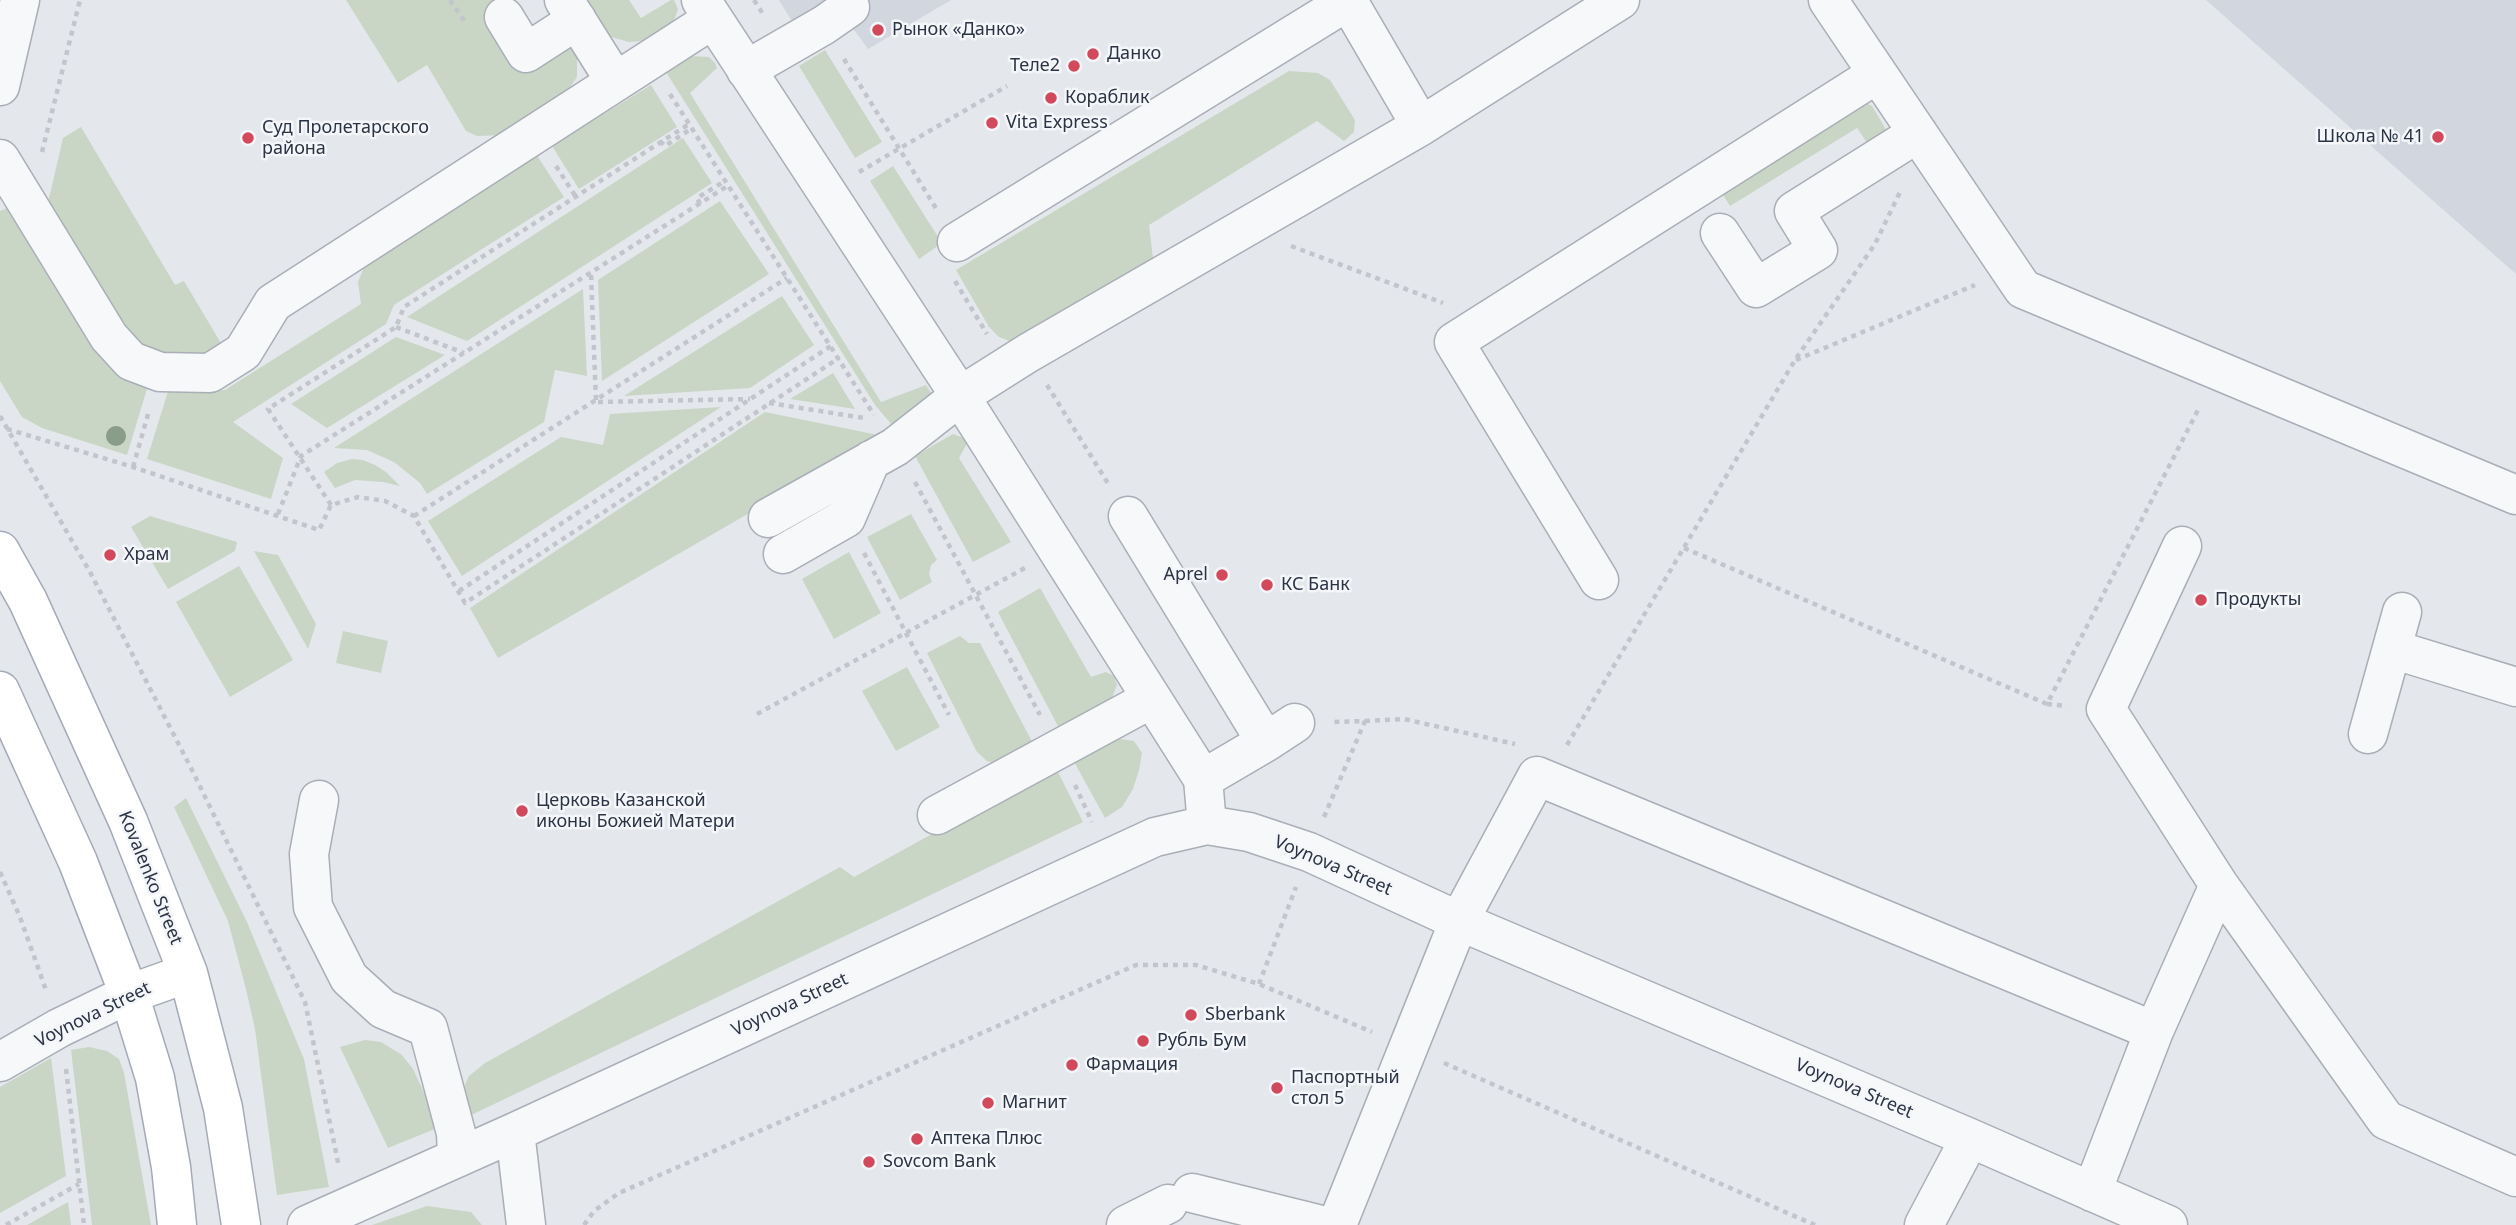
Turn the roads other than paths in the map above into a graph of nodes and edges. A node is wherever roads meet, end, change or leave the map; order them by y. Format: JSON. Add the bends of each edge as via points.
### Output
{"nodes":[{"id":1,"x":20,"y":0,"type":"edge"},
{"id":2,"x":1348,"y":0,"type":"edge"},
{"id":3,"x":1620,"y":0,"type":"edge"},
{"id":4,"x":1828,"y":0,"type":"edge"},
{"id":5,"x":570,"y":10,"type":"edge"},
{"id":6,"x":707,"y":10,"type":"edge"},
{"id":7,"x":837,"y":16,"type":"road end"},
{"id":8,"x":504,"y":17,"type":"dead end"},
{"id":9,"x":761,"y":61,"type":"junction"},
{"id":10,"x":1877,"y":74,"type":"junction"},
{"id":11,"x":615,"y":81,"type":"junction"},
{"id":12,"x":0,"y":86,"type":"edge"},
{"id":13,"x":1421,"y":126,"type":"junction"},
{"id":14,"x":1921,"y":138,"type":"junction"},
{"id":15,"x":0,"y":159,"type":"edge"},
{"id":16,"x":1720,"y":233,"type":"dead end"},
{"id":17,"x":957,"y":242,"type":"road end"},
{"id":18,"x":960,"y":396,"type":"junction"},
{"id":19,"x":871,"y":460,"type":"junction"},
{"id":20,"x":2516,"y":495,"type":"edge"},
{"id":21,"x":1128,"y":516,"type":"road end"},
{"id":22,"x":768,"y":519,"type":"dead end"},
{"id":23,"x":2182,"y":546,"type":"dead end"},
{"id":24,"x":0,"y":551,"type":"edge"},
{"id":25,"x":783,"y":554,"type":"dead end"},
{"id":26,"x":1599,"y":580,"type":"dead end"},
{"id":27,"x":2402,"y":611,"type":"dead end"},
{"id":28,"x":2392,"y":649,"type":"junction"},
{"id":29,"x":2516,"y":687,"type":"edge"},
{"id":30,"x":0,"y":691,"type":"edge"},
{"id":31,"x":1152,"y":699,"type":"junction"},
{"id":32,"x":2368,"y":733,"type":"dead end"},
{"id":33,"x":1203,"y":779,"type":"junction"},
{"id":34,"x":319,"y":800,"type":"dead end"},
{"id":35,"x":937,"y":815,"type":"dead end"},
{"id":36,"x":1207,"y":825,"type":"junction"},
{"id":37,"x":2219,"y":885,"type":"junction"},
{"id":38,"x":1459,"y":921,"type":"junction"},
{"id":39,"x":188,"y":973,"type":"junction"},
{"id":40,"x":129,"y":994,"type":"junction"},
{"id":41,"x":2154,"y":1031,"type":"junction"},
{"id":42,"x":0,"y":1062,"type":"edge"},
{"id":43,"x":515,"y":1132,"type":"junction"},
{"id":44,"x":1970,"y":1138,"type":"junction"},
{"id":45,"x":457,"y":1158,"type":"junction"},
{"id":46,"x":2516,"y":1177,"type":"edge"},
{"id":47,"x":2092,"y":1192,"type":"junction"},
{"id":48,"x":177,"y":1225,"type":"edge"},
{"id":49,"x":241,"y":1225,"type":"edge"},
{"id":50,"x":307,"y":1225,"type":"edge"},
{"id":51,"x":526,"y":1225,"type":"edge"},
{"id":52,"x":1126,"y":1225,"type":"edge"},
{"id":53,"x":1321,"y":1225,"type":"edge"},
{"id":54,"x":1337,"y":1225,"type":"edge"},
{"id":55,"x":1924,"y":1225,"type":"edge"},
{"id":56,"x":2168,"y":1225,"type":"edge"}],
"edges":[{"from":1,"to":12,"type":"street"},
{"from":2,"to":13,"type":"street"},
{"from":2,"to":17,"type":"street"},
{"from":3,"to":13,"type":"street"},
{"from":4,"to":10,"type":"street"},
{"from":5,"to":8,"type":"street","via":[[526,53]]},
{"from":5,"to":11,"type":"street"},
{"from":6,"to":9,"type":"street"},
{"from":6,"to":11,"type":"street","via":[[648,60]]},
{"from":7,"to":9,"type":"street"},
{"from":9,"to":18,"type":"street"},
{"from":10,"to":14,"type":"street"},
{"from":10,"to":26,"type":"street","via":[[1454,342]]},
{"from":11,"to":15,"type":"street","via":[[273,303],[243,352],[210,373],[160,372],[131,360],[109,337]]},
{"from":13,"to":18,"type":"street"},
{"from":14,"to":16,"type":"street","via":[[1794,211],[1818,250],[1756,288]]},
{"from":14,"to":20,"type":"street","via":[[2023,289]]},
{"from":18,"to":19,"type":"street"},
{"from":18,"to":31,"type":"street"},
{"from":19,"to":22,"type":"street"},
{"from":19,"to":25,"type":"street","via":[[846,518]]},
{"from":21,"to":33,"type":"street","via":[[1280,733]]},
{"from":23,"to":37,"type":"street","via":[[2106,709]]},
{"from":24,"to":39,"type":"main road","name":"Kovalenko Street","via":[[28,601],[128,821]]},
{"from":27,"to":28,"type":"street"},
{"from":28,"to":29,"type":"street"},
{"from":28,"to":32,"type":"street"},
{"from":30,"to":40,"type":"main road","via":[[78,862]]},
{"from":31,"to":33,"type":"street"},
{"from":31,"to":35,"type":"street"},
{"from":33,"to":36,"type":"street"},
{"from":34,"to":45,"type":"street","via":[[309,855],[313,907],[349,978],[383,1009],[428,1028],[456,1133]]},
{"from":36,"to":38,"type":"street","name":"Voynova Street","via":[[1249,832],[1308,852]]},
{"from":36,"to":43,"type":"street","name":"Voynova Street","via":[[1155,837]]},
{"from":37,"to":41,"type":"street"},
{"from":37,"to":46,"type":"street","via":[[2386,1120]]},
{"from":38,"to":41,"type":"street","via":[[1529,761]]},
{"from":38,"to":44,"type":"street","name":"Voynova Street"},
{"from":38,"to":54,"type":"street"},
{"from":39,"to":40,"type":"main road","name":"Voynova Street"},
{"from":39,"to":49,"type":"main road","name":"Kovalenko Street","via":[[223,1108]]},
{"from":40,"to":42,"type":"street","name":"Voynova Street"},
{"from":40,"to":48,"type":"main road","via":[[155,1078]]},
{"from":41,"to":47,"type":"street"},
{"from":43,"to":45,"type":"street","name":"Voynova Street"},
{"from":43,"to":51,"type":"street"},
{"from":44,"to":47,"type":"street","name":"Voynova Street"},
{"from":44,"to":55,"type":"street"},
{"from":45,"to":50,"type":"street","name":"Voynova Street"},
{"from":47,"to":56,"type":"street","name":"Voynova Street"},
{"from":52,"to":53,"type":"street","via":[[1180,1199]]}]}
